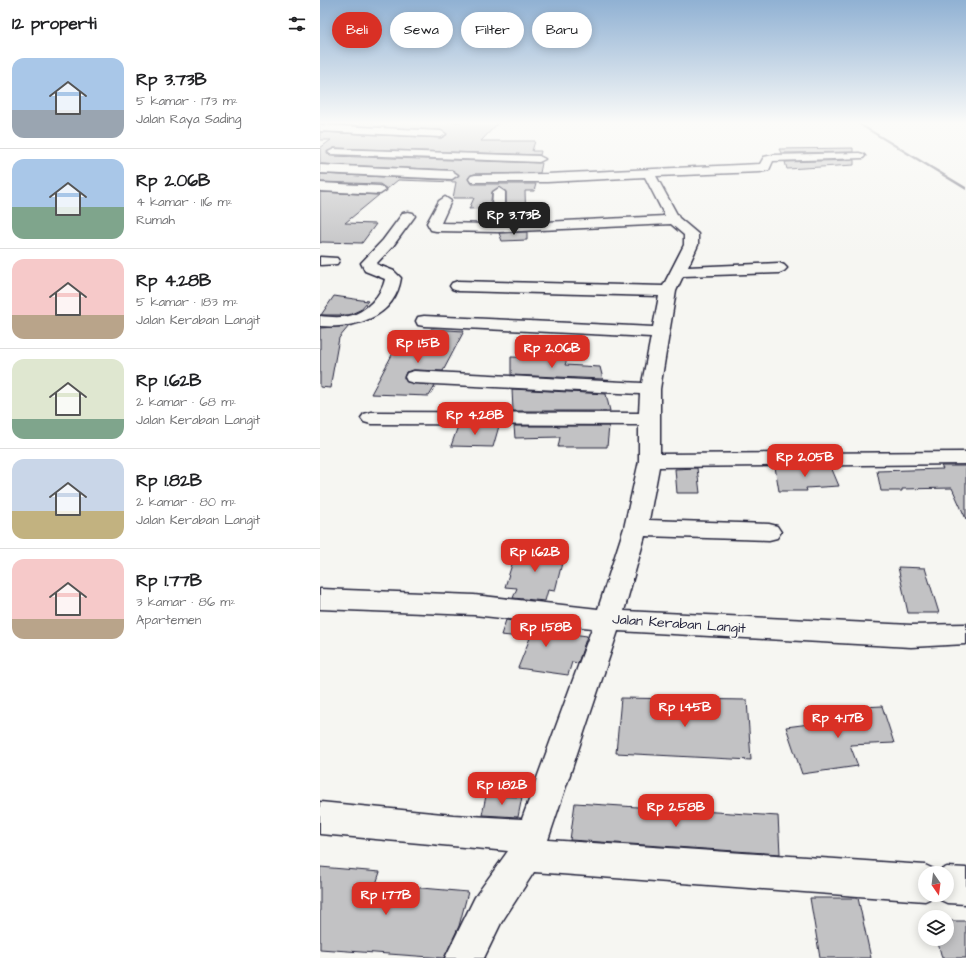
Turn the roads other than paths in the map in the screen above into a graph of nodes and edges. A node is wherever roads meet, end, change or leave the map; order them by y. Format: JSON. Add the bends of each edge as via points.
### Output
{"nodes":[{"id":1,"x":765,"y":167,"type":"edge"},
{"id":2,"x":320,"y":169,"type":"edge"},
{"id":3,"x":649,"y":174,"type":"junction"},
{"id":4,"x":452,"y":175,"type":"dead end"},
{"id":5,"x":475,"y":179,"type":"dead end"},
{"id":6,"x":320,"y":187,"type":"edge"},
{"id":7,"x":380,"y":190,"type":"dead end"},
{"id":8,"x":499,"y":192,"type":"dead end"},
{"id":9,"x":445,"y":201,"type":"dead end"},
{"id":10,"x":408,"y":216,"type":"dead end"},
{"id":11,"x":674,"y":220,"type":"junction"},
{"id":12,"x":498,"y":228,"type":"junction"},
{"id":13,"x":779,"y":268,"type":"dead end"},
{"id":14,"x":673,"y":282,"type":"junction"},
{"id":15,"x":458,"y":286,"type":"dead end"},
{"id":16,"x":320,"y":321,"type":"edge"},
{"id":17,"x":424,"y":321,"type":"dead end"},
{"id":18,"x":660,"y":332,"type":"junction"},
{"id":19,"x":414,"y":377,"type":"dead end"},
{"id":20,"x":650,"y":389,"type":"junction"},
{"id":21,"x":371,"y":418,"type":"dead end"},
{"id":22,"x":648,"y":419,"type":"junction"},
{"id":23,"x":966,"y":458,"type":"edge"},
{"id":24,"x":650,"y":461,"type":"junction"},
{"id":25,"x":636,"y":528,"type":"junction"},
{"id":26,"x":769,"y":532,"type":"dead end"},
{"id":27,"x":320,"y":600,"type":"edge"},
{"id":28,"x":608,"y":620,"type":"junction"},
{"id":29,"x":966,"y":634,"type":"edge"},
{"id":30,"x":320,"y":818,"type":"edge"},
{"id":31,"x":529,"y":845,"type":"junction"},
{"id":32,"x":918,"y":882,"type":"edge"},
{"id":33,"x":954,"y":885,"type":"edge"},
{"id":34,"x":966,"y":886,"type":"edge"},
{"id":35,"x":464,"y":958,"type":"edge"}],
"edges":[{"from":1,"to":3,"type":"street"},
{"from":2,"to":4,"type":"street"},
{"from":3,"to":5,"type":"street"},
{"from":3,"to":11,"type":"street"},
{"from":6,"to":7,"type":"street"},
{"from":8,"to":12,"type":"street"},
{"from":9,"to":12,"type":"street","via":[[434,223],[436,227]]},
{"from":10,"to":16,"type":"street","via":[[368,264],[370,268],[389,274],[393,278],[391,288],[381,301],[357,320]]},
{"from":11,"to":12,"type":"street"},
{"from":11,"to":14,"type":"street","via":[[691,234],[691,245]]},
{"from":13,"to":14,"type":"street"},
{"from":14,"to":15,"type":"street"},
{"from":14,"to":18,"type":"street"},
{"from":17,"to":18,"type":"street"},
{"from":18,"to":20,"type":"street"},
{"from":19,"to":20,"type":"street"},
{"from":20,"to":22,"type":"street"},
{"from":21,"to":22,"type":"street"},
{"from":22,"to":24,"type":"street"},
{"from":23,"to":24,"type":"street"},
{"from":24,"to":25,"type":"street"},
{"from":25,"to":26,"type":"street"},
{"from":25,"to":28,"type":"street"},
{"from":27,"to":28,"type":"street","name":"Jalan Keraban Langit","via":[[474,605]]},
{"from":28,"to":29,"type":"street","name":"Jalan Keraban Langit","via":[[911,636]]},
{"from":28,"to":31,"type":"street"},
{"from":30,"to":31,"type":"street","via":[[453,831]]},
{"from":31,"to":32,"type":"street"},
{"from":31,"to":35,"type":"street","via":[[488,910]]},
{"from":33,"to":34,"type":"street"}]}
